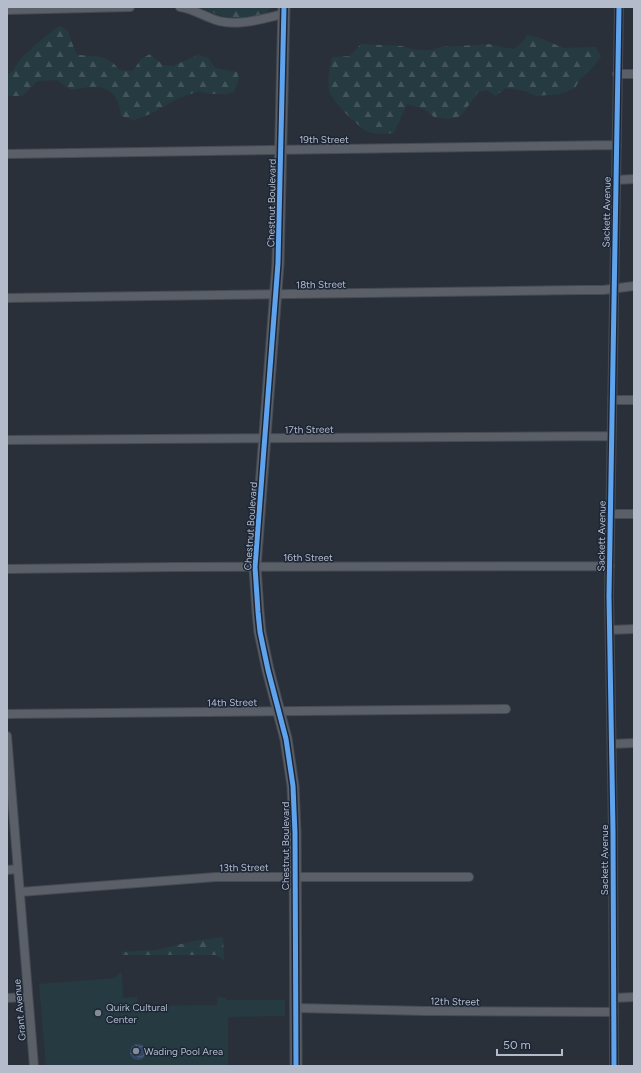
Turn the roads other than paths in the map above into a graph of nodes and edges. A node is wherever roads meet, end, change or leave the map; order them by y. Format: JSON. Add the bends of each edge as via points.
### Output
{"nodes":[{"id":1,"x":130,"y":7,"type":"edge"},
{"id":2,"x":180,"y":7,"type":"edge"},
{"id":3,"x":619,"y":7,"type":"edge"},
{"id":4,"x":7,"y":10,"type":"edge"},
{"id":5,"x":283,"y":10,"type":"edge"},
{"id":6,"x":617,"y":74,"type":"junction"},
{"id":7,"x":634,"y":74,"type":"edge"},
{"id":8,"x":617,"y":145,"type":"junction"},
{"id":9,"x":281,"y":149,"type":"junction"},
{"id":10,"x":7,"y":154,"type":"edge"},
{"id":11,"x":634,"y":179,"type":"edge"},
{"id":12,"x":616,"y":180,"type":"junction"},
{"id":13,"x":634,"y":286,"type":"edge"},
{"id":14,"x":614,"y":287,"type":"junction"},
{"id":15,"x":276,"y":294,"type":"junction"},
{"id":16,"x":7,"y":298,"type":"edge"},
{"id":17,"x":612,"y":400,"type":"junction"},
{"id":18,"x":634,"y":400,"type":"edge"},
{"id":19,"x":611,"y":436,"type":"junction"},
{"id":20,"x":265,"y":439,"type":"junction"},
{"id":21,"x":7,"y":440,"type":"edge"},
{"id":22,"x":610,"y":514,"type":"junction"},
{"id":23,"x":634,"y":514,"type":"edge"},
{"id":24,"x":610,"y":566,"type":"junction"},
{"id":25,"x":255,"y":567,"type":"junction"},
{"id":26,"x":7,"y":569,"type":"edge"},
{"id":27,"x":634,"y":629,"type":"edge"},
{"id":28,"x":610,"y":630,"type":"junction"},
{"id":29,"x":506,"y":709,"type":"dead end"},
{"id":30,"x":279,"y":711,"type":"junction"},
{"id":31,"x":7,"y":714,"type":"edge"},
{"id":32,"x":7,"y":736,"type":"edge"},
{"id":33,"x":634,"y":743,"type":"edge"},
{"id":34,"x":612,"y":744,"type":"junction"},
{"id":35,"x":18,"y":869,"type":"junction"},
{"id":36,"x":7,"y":870,"type":"edge"},
{"id":37,"x":294,"y":876,"type":"junction"},
{"id":38,"x":469,"y":877,"type":"dead end"},
{"id":39,"x":20,"y":892,"type":"junction"},
{"id":40,"x":28,"y":997,"type":"junction"},
{"id":41,"x":7,"y":998,"type":"edge"},
{"id":42,"x":614,"y":998,"type":"junction"},
{"id":43,"x":634,"y":998,"type":"edge"},
{"id":44,"x":296,"y":1008,"type":"junction"},
{"id":45,"x":614,"y":1012,"type":"junction"},
{"id":46,"x":34,"y":1066,"type":"edge"},
{"id":47,"x":296,"y":1066,"type":"edge"},
{"id":48,"x":614,"y":1066,"type":"edge"}],
"edges":[{"from":1,"to":4,"type":"street"},
{"from":2,"to":5,"type":"street","via":[[217,20],[238,22],[251,22]]},
{"from":3,"to":6,"type":"street","name":"Sackett Avenue"},
{"from":5,"to":9,"type":"street","name":"Chestnut Boulevard"},
{"from":6,"to":7,"type":"street"},
{"from":6,"to":8,"type":"street","name":"Sackett Avenue"},
{"from":8,"to":9,"type":"street","name":"19th Street"},
{"from":8,"to":12,"type":"street","name":"Sackett Avenue"},
{"from":9,"to":10,"type":"street","name":"19th Street"},
{"from":9,"to":15,"type":"street","name":"Chestnut Boulevard"},
{"from":11,"to":12,"type":"street"},
{"from":12,"to":14,"type":"street","name":"Sackett Avenue"},
{"from":13,"to":14,"type":"street","name":"18th Street"},
{"from":14,"to":15,"type":"street","name":"18th Street","via":[[603,290]]},
{"from":14,"to":17,"type":"street","name":"Sackett Avenue"},
{"from":15,"to":16,"type":"street","name":"18th Street"},
{"from":15,"to":20,"type":"street","name":"Chestnut Boulevard"},
{"from":17,"to":18,"type":"street"},
{"from":17,"to":19,"type":"street","name":"Sackett Avenue"},
{"from":19,"to":20,"type":"street","name":"17th Street"},
{"from":19,"to":22,"type":"street","name":"Sackett Avenue"},
{"from":20,"to":21,"type":"street","name":"17th Street"},
{"from":20,"to":25,"type":"street","name":"Chestnut Boulevard"},
{"from":22,"to":23,"type":"street"},
{"from":22,"to":24,"type":"street","name":"Sackett Avenue"},
{"from":24,"to":25,"type":"street","name":"16th Street"},
{"from":24,"to":28,"type":"street","name":"Sackett Avenue"},
{"from":25,"to":26,"type":"street","name":"16th Street"},
{"from":25,"to":30,"type":"street","name":"Chestnut Boulevard","via":[[260,632]]},
{"from":27,"to":28,"type":"street"},
{"from":28,"to":34,"type":"street","name":"Sackett Avenue"},
{"from":29,"to":30,"type":"street","name":"14th Street"},
{"from":30,"to":31,"type":"street","name":"14th Street"},
{"from":30,"to":37,"type":"street","name":"Chestnut Boulevard","via":[[293,786]]},
{"from":32,"to":35,"type":"street","name":"Grant Avenue"},
{"from":33,"to":34,"type":"street"},
{"from":34,"to":42,"type":"street","name":"Sackett Avenue"},
{"from":35,"to":36,"type":"street"},
{"from":35,"to":39,"type":"street","name":"Grant Avenue"},
{"from":37,"to":38,"type":"street","name":"13th Street"},
{"from":37,"to":39,"type":"street","name":"13th Street","via":[[216,877]]},
{"from":37,"to":44,"type":"street","name":"Chestnut Boulevard"},
{"from":39,"to":40,"type":"street","name":"Grant Avenue"},
{"from":40,"to":41,"type":"street"},
{"from":40,"to":46,"type":"street","name":"Grant Avenue"},
{"from":42,"to":43,"type":"street"},
{"from":42,"to":45,"type":"street","name":"Sackett Avenue"},
{"from":44,"to":45,"type":"street","name":"12th Street"},
{"from":44,"to":47,"type":"street","name":"Chestnut Boulevard"},
{"from":45,"to":48,"type":"street","name":"Sackett Avenue"}]}
